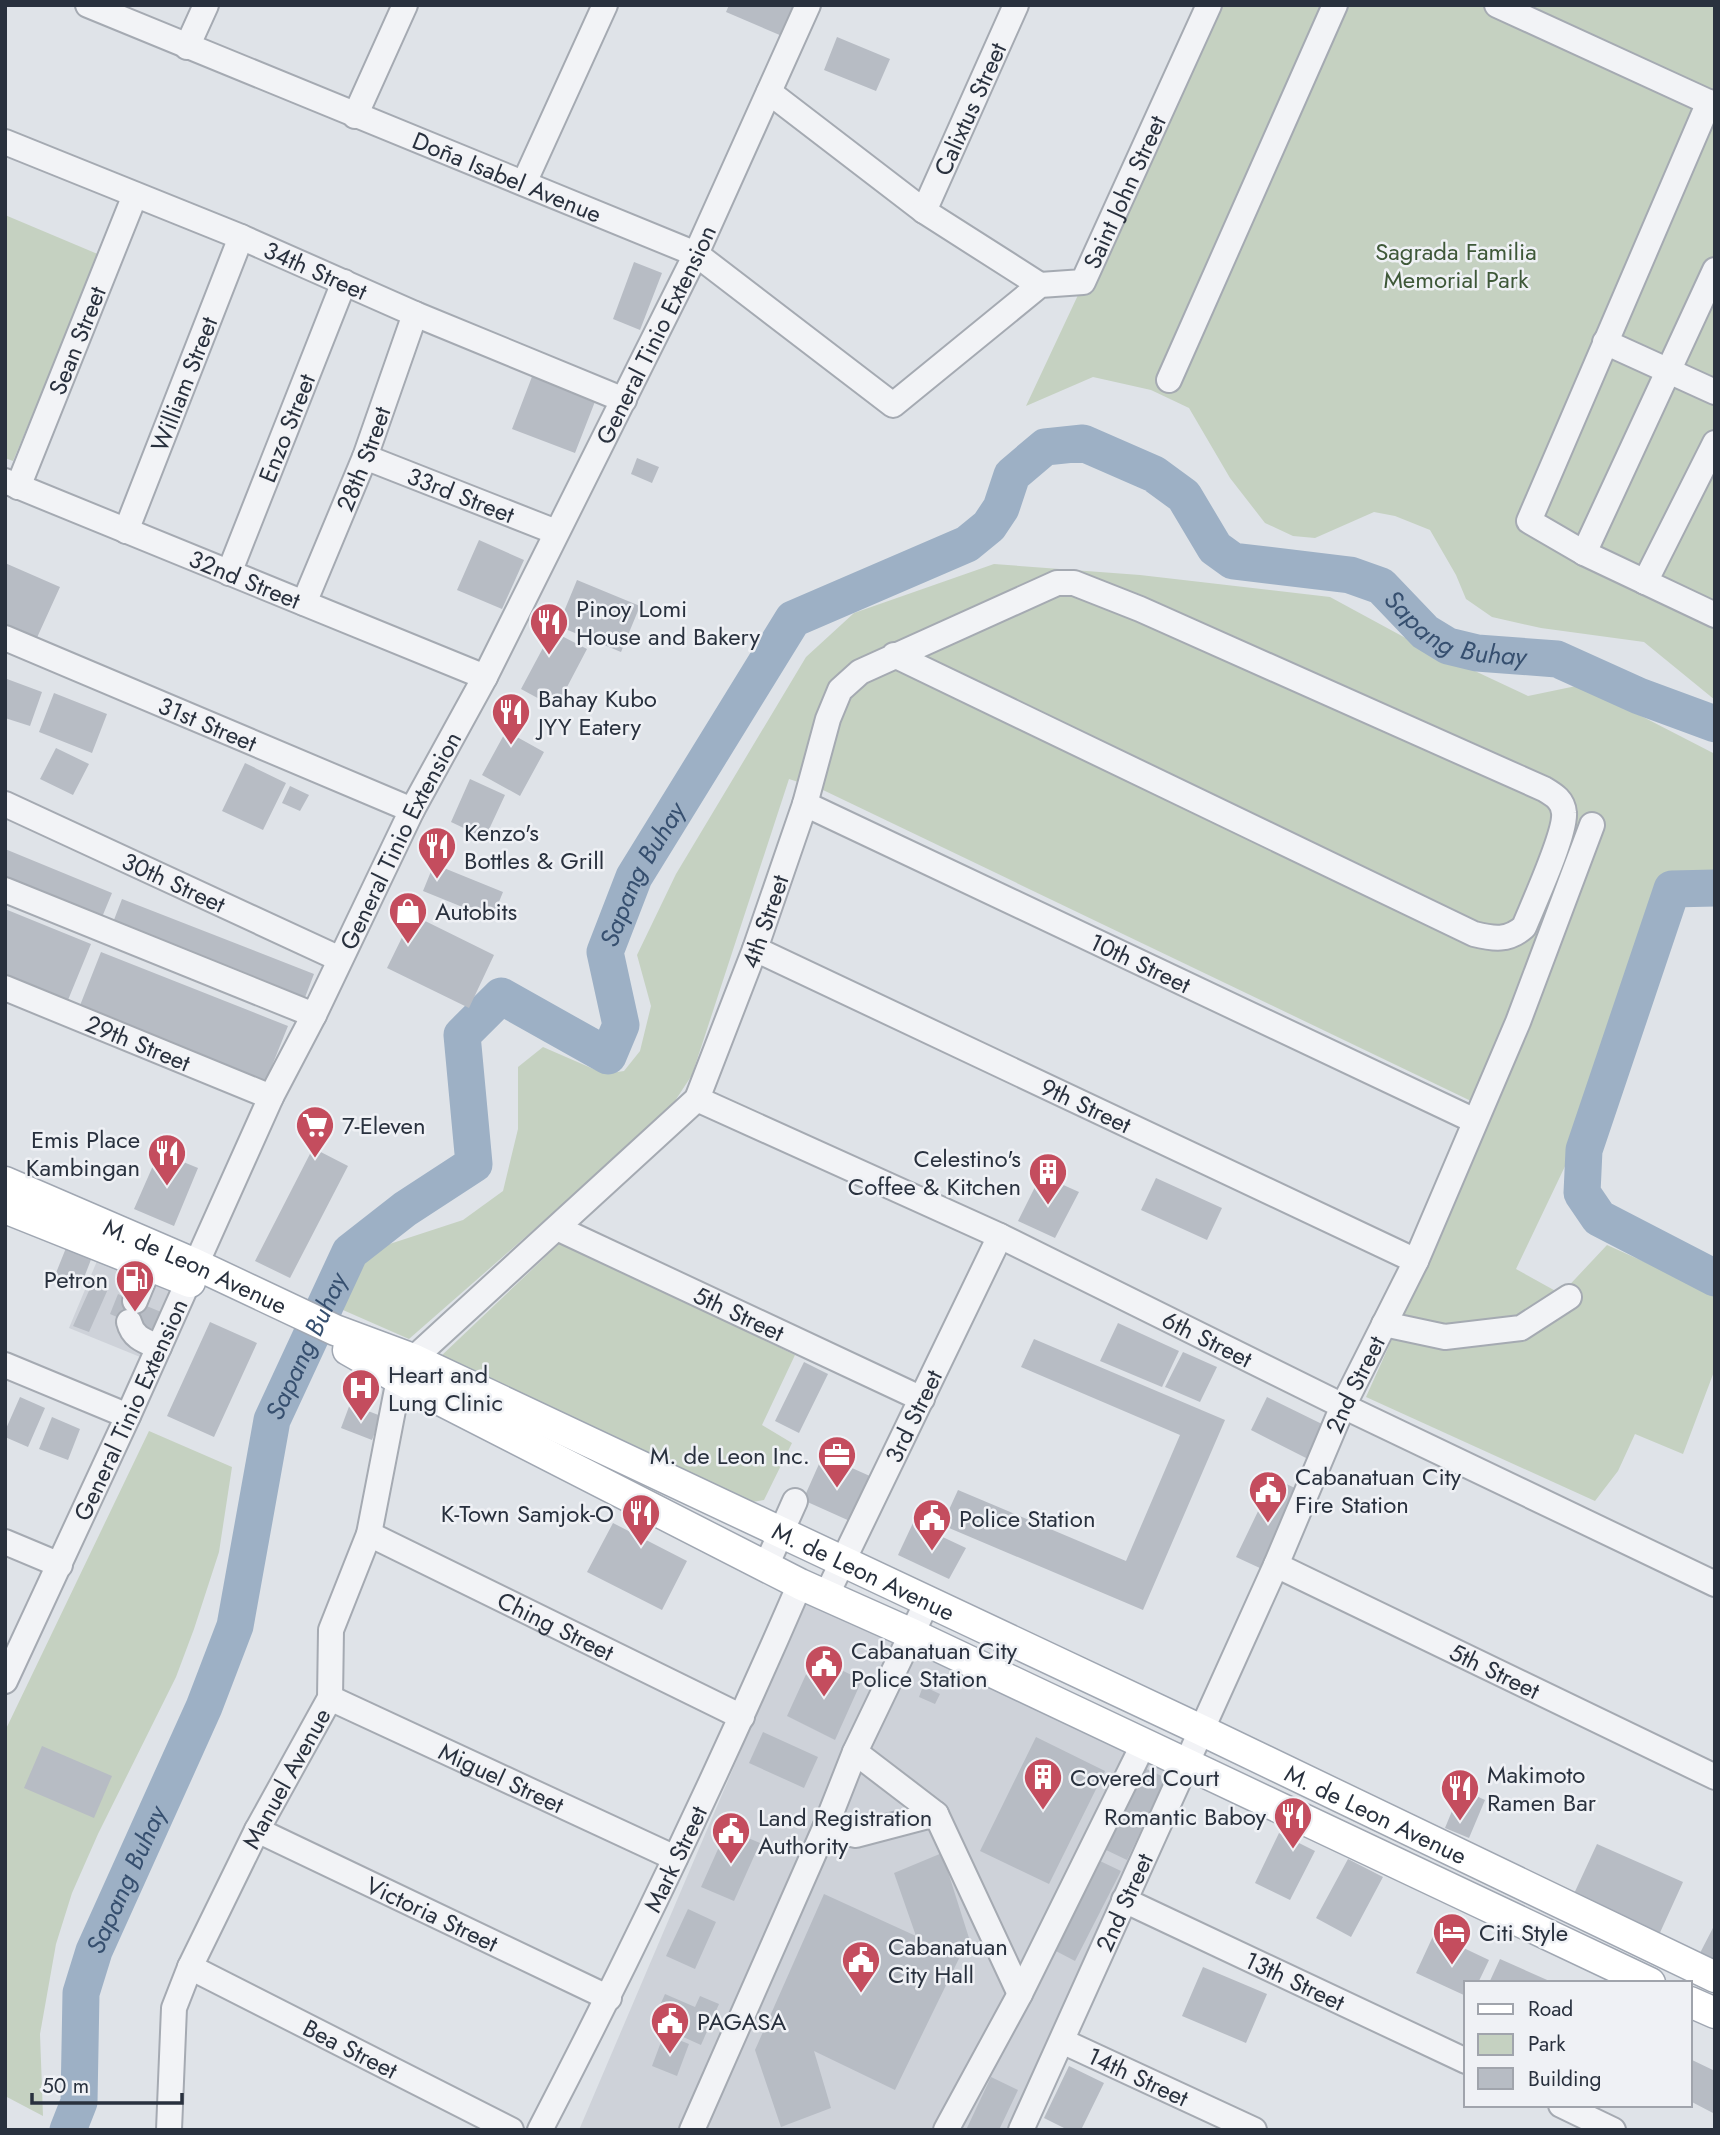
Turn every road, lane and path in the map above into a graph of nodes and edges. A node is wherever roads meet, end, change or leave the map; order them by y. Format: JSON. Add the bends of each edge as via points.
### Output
{"nodes":[{"id":1,"x":88,"y":5,"type":"edge"},
{"id":2,"x":206,"y":5,"type":"edge"},
{"id":3,"x":405,"y":5,"type":"edge"},
{"id":4,"x":605,"y":5,"type":"edge"},
{"id":5,"x":808,"y":5,"type":"edge"},
{"id":6,"x":1016,"y":5,"type":"edge"},
{"id":7,"x":1209,"y":5,"type":"edge"},
{"id":8,"x":1335,"y":5,"type":"edge"},
{"id":9,"x":1497,"y":5,"type":"edge"},
{"id":10,"x":187,"y":47,"type":"junction"},
{"id":11,"x":769,"y":92,"type":"junction"},
{"id":12,"x":1712,"y":104,"type":"edge"},
{"id":13,"x":355,"y":116,"type":"junction"},
{"id":14,"x":5,"y":142,"type":"edge"},
{"id":15,"x":524,"y":183,"type":"junction"},
{"id":16,"x":135,"y":195,"type":"junction"},
{"id":17,"x":924,"y":211,"type":"junction"},
{"id":18,"x":241,"y":237,"type":"junction"},
{"id":19,"x":696,"y":254,"type":"junction"},
{"id":20,"x":1715,"y":270,"type":"edge"},
{"id":21,"x":344,"y":282,"type":"junction"},
{"id":22,"x":1040,"y":285,"type":"junction"},
{"id":23,"x":415,"y":314,"type":"junction"},
{"id":24,"x":1605,"y":342,"type":"junction"},
{"id":25,"x":1668,"y":371,"type":"junction"},
{"id":26,"x":1168,"y":380,"type":"dead end"},
{"id":27,"x":1715,"y":393,"type":"edge"},
{"id":28,"x":624,"y":400,"type":"junction"},
{"id":29,"x":1715,"y":443,"type":"edge"},
{"id":30,"x":365,"y":457,"type":"junction"},
{"id":31,"x":12,"y":484,"type":"edge"},
{"id":32,"x":126,"y":531,"type":"junction"},
{"id":33,"x":556,"y":532,"type":"junction"},
{"id":34,"x":1584,"y":553,"type":"junction"},
{"id":35,"x":229,"y":573,"type":"junction"},
{"id":36,"x":1645,"y":582,"type":"junction"},
{"id":37,"x":304,"y":603,"type":"junction"},
{"id":38,"x":1715,"y":615,"type":"edge"},
{"id":39,"x":5,"y":638,"type":"edge"},
{"id":40,"x":894,"y":655,"type":"junction"},
{"id":41,"x":485,"y":677,"type":"junction"},
{"id":42,"x":5,"y":804,"type":"edge"},
{"id":43,"x":804,"y":804,"type":"junction"},
{"id":44,"x":412,"y":810,"type":"junction"},
{"id":45,"x":1592,"y":825,"type":"dead end"},
{"id":46,"x":5,"y":890,"type":"edge"},
{"id":47,"x":755,"y":949,"type":"junction"},
{"id":48,"x":340,"y":959,"type":"junction"},
{"id":49,"x":5,"y":988,"type":"edge"},
{"id":50,"x":314,"y":1015,"type":"junction"},
{"id":51,"x":271,"y":1097,"type":"junction"},
{"id":52,"x":697,"y":1099,"type":"junction"},
{"id":53,"x":1475,"y":1121,"type":"junction"},
{"id":54,"x":5,"y":1182,"type":"edge"},
{"id":55,"x":5,"y":1208,"type":"edge"},
{"id":56,"x":557,"y":1228,"type":"junction"},
{"id":57,"x":1000,"y":1236,"type":"junction"},
{"id":58,"x":1416,"y":1261,"type":"junction"},
{"id":59,"x":149,"y":1267,"type":"junction"},
{"id":60,"x":192,"y":1273,"type":"junction"},
{"id":61,"x":1569,"y":1297,"type":"dead end"},
{"id":62,"x":1384,"y":1324,"type":"junction"},
{"id":63,"x":159,"y":1347,"type":"junction"},
{"id":64,"x":5,"y":1365,"type":"edge"},
{"id":65,"x":406,"y":1369,"type":"junction"},
{"id":66,"x":922,"y":1399,"type":"junction"},
{"id":67,"x":1343,"y":1406,"type":"junction"},
{"id":68,"x":128,"y":1416,"type":"junction"},
{"id":69,"x":795,"y":1501,"type":"dead end"},
{"id":70,"x":781,"y":1532,"type":"junction"},
{"id":71,"x":369,"y":1534,"type":"junction"},
{"id":72,"x":5,"y":1542,"type":"edge"},
{"id":73,"x":843,"y":1562,"type":"junction"},
{"id":74,"x":60,"y":1565,"type":"junction"},
{"id":75,"x":1276,"y":1565,"type":"junction"},
{"id":76,"x":766,"y":1566,"type":"junction"},
{"id":77,"x":1715,"y":1584,"type":"edge"},
{"id":78,"x":813,"y":1590,"type":"junction"},
{"id":79,"x":927,"y":1602,"type":"junction"},
{"id":80,"x":912,"y":1633,"type":"junction"},
{"id":81,"x":5,"y":1681,"type":"edge"},
{"id":82,"x":330,"y":1698,"type":"junction"},
{"id":83,"x":742,"y":1717,"type":"junction"},
{"id":84,"x":1201,"y":1730,"type":"junction"},
{"id":85,"x":1144,"y":1743,"type":"junction"},
{"id":86,"x":855,"y":1752,"type":"junction"},
{"id":87,"x":1184,"y":1764,"type":"junction"},
{"id":88,"x":1715,"y":1777,"type":"edge"},
{"id":89,"x":936,"y":1814,"type":"junction"},
{"id":90,"x":825,"y":1828,"type":"junction"},
{"id":91,"x":257,"y":1830,"type":"junction"},
{"id":92,"x":675,"y":1858,"type":"junction"},
{"id":93,"x":1124,"y":1900,"type":"junction"},
{"id":94,"x":190,"y":1967,"type":"junction"},
{"id":95,"x":1715,"y":1977,"type":"edge"},
{"id":96,"x":1646,"y":1981,"type":"edge"},
{"id":97,"x":1020,"y":1994,"type":"junction"},
{"id":98,"x":609,"y":1998,"type":"junction"},
{"id":99,"x":1692,"y":2003,"type":"edge"},
{"id":100,"x":1715,"y":2013,"type":"edge"},
{"id":101,"x":1062,"y":2041,"type":"junction"},
{"id":102,"x":1464,"y":2060,"type":"edge"},
{"id":103,"x":1565,"y":2107,"type":"edge"},
{"id":104,"x":169,"y":2130,"type":"edge"},
{"id":105,"x":511,"y":2130,"type":"edge"},
{"id":106,"x":540,"y":2130,"type":"edge"},
{"id":107,"x":692,"y":2130,"type":"edge"},
{"id":108,"x":946,"y":2130,"type":"edge"},
{"id":109,"x":1021,"y":2130,"type":"edge"},
{"id":110,"x":1254,"y":2130,"type":"edge"},
{"id":111,"x":1613,"y":2130,"type":"edge"}],
"edges":[{"from":1,"to":10,"type":"street","name":"Doña Isabel Avenue"},
{"from":2,"to":10,"type":"street"},
{"from":3,"to":13,"type":"street"},
{"from":4,"to":15,"type":"street"},
{"from":5,"to":11,"type":"street","name":"General Tinio Extension"},
{"from":6,"to":17,"type":"street","name":"Calixtus Street"},
{"from":7,"to":22,"type":"street","name":"Saint John Street","via":[[1083,282]]},
{"from":8,"to":26,"type":"street"},
{"from":9,"to":12,"type":"street"},
{"from":10,"to":13,"type":"street","name":"Doña Isabel Avenue"},
{"from":11,"to":17,"type":"street"},
{"from":11,"to":19,"type":"street","name":"General Tinio Extension"},
{"from":12,"to":24,"type":"street"},
{"from":13,"to":15,"type":"street","name":"Doña Isabel Avenue"},
{"from":14,"to":16,"type":"street","name":"34th Street"},
{"from":15,"to":19,"type":"street","name":"Doña Isabel Avenue"},
{"from":16,"to":18,"type":"street","name":"34th Street"},
{"from":16,"to":31,"type":"street","name":"Sean Street"},
{"from":17,"to":22,"type":"street"},
{"from":18,"to":21,"type":"street","name":"34th Street"},
{"from":18,"to":32,"type":"street","name":"William Street"},
{"from":19,"to":22,"type":"street","name":"Doña Isabel Avenue","via":[[893,405]]},
{"from":19,"to":28,"type":"street","name":"General Tinio Extension"},
{"from":20,"to":25,"type":"street"},
{"from":21,"to":23,"type":"street","name":"34th Street"},
{"from":21,"to":35,"type":"street","name":"Enzo Street"},
{"from":23,"to":28,"type":"street","name":"34th Street"},
{"from":23,"to":30,"type":"street","name":"28th Street"},
{"from":24,"to":25,"type":"street"},
{"from":24,"to":34,"type":"street","via":[[1529,521]]},
{"from":25,"to":27,"type":"street"},
{"from":25,"to":34,"type":"street"},
{"from":28,"to":33,"type":"street","name":"General Tinio Extension"},
{"from":29,"to":36,"type":"street"},
{"from":30,"to":33,"type":"street","name":"33rd Street"},
{"from":30,"to":37,"type":"street","name":"28th Street"},
{"from":31,"to":32,"type":"street","name":"32nd Street"},
{"from":32,"to":35,"type":"street","name":"32nd Street"},
{"from":33,"to":41,"type":"street","name":"General Tinio Extension"},
{"from":34,"to":36,"type":"street"},
{"from":35,"to":37,"type":"street","name":"32nd Street"},
{"from":36,"to":38,"type":"street"},
{"from":37,"to":41,"type":"street","name":"32nd Street"},
{"from":39,"to":44,"type":"street","name":"31st Street"},
{"from":40,"to":40,"type":"street","name":"4th Street","via":[[1057,583],[1073,583],[1544,789],[1560,799],[1564,814],[1560,834],[1524,927],[1515,936],[1496,939],[1474,934]]},
{"from":40,"to":43,"type":"street","name":"4th Street","via":[[860,672],[840,690]]},
{"from":41,"to":44,"type":"street","name":"General Tinio Extension"},
{"from":42,"to":48,"type":"street","name":"30th Street"},
{"from":43,"to":47,"type":"street","name":"4th Street"},
{"from":43,"to":53,"type":"street","name":"10th Street"},
{"from":44,"to":48,"type":"street","name":"General Tinio Extension"},
{"from":45,"to":53,"type":"street","name":"2nd Street","via":[[1518,1022]]},
{"from":46,"to":50,"type":"street"},
{"from":47,"to":52,"type":"street","name":"4th Street"},
{"from":47,"to":58,"type":"street","name":"9th Street"},
{"from":48,"to":50,"type":"street","name":"General Tinio Extension"},
{"from":49,"to":51,"type":"street","name":"29th Street"},
{"from":50,"to":51,"type":"street","name":"General Tinio Extension"},
{"from":51,"to":60,"type":"street","name":"General Tinio Extension"},
{"from":52,"to":56,"type":"street","name":"4th Street"},
{"from":52,"to":57,"type":"street","name":"6th Street"},
{"from":53,"to":58,"type":"street","name":"2nd Street"},
{"from":54,"to":60,"type":"main road","name":"M. de Leon Avenue"},
{"from":55,"to":59,"type":"main road","name":"M. de Leon Avenue"},
{"from":56,"to":65,"type":"street","name":"4th Street"},
{"from":56,"to":66,"type":"street","name":"5th Street"},
{"from":57,"to":66,"type":"street","name":"3rd Street"},
{"from":57,"to":67,"type":"street","name":"6th Street"},
{"from":58,"to":62,"type":"street","name":"2nd Street"},
{"from":59,"to":60,"type":"main road","name":"M. de Leon Avenue"},
{"from":59,"to":63,"type":"street","via":[[132,1312],[131,1331]]},
{"from":60,"to":63,"type":"street","name":"General Tinio Extension"},
{"from":60,"to":65,"type":"main road","name":"M. de Leon Avenue"},
{"from":61,"to":62,"type":"street","via":[[1521,1328],[1445,1337]]},
{"from":62,"to":67,"type":"street","name":"2nd Street"},
{"from":63,"to":68,"type":"street","name":"General Tinio Extension"},
{"from":64,"to":68,"type":"street"},
{"from":65,"to":70,"type":"main road","name":"M. de Leon Avenue"},
{"from":65,"to":71,"type":"street","name":"Manuel Avenue"},
{"from":65,"to":76,"type":"main road","name":"M. de Leon Avenue"},
{"from":66,"to":73,"type":"street","name":"3rd Street"},
{"from":67,"to":75,"type":"street","name":"2nd Street"},
{"from":67,"to":77,"type":"street","name":"6th Street"},
{"from":68,"to":74,"type":"street","name":"General Tinio Extension"},
{"from":69,"to":70,"type":"street"},
{"from":70,"to":73,"type":"main road","name":"M. de Leon Avenue"},
{"from":70,"to":76,"type":"street"},
{"from":71,"to":82,"type":"street","name":"Manuel Avenue","via":[[331,1630]]},
{"from":71,"to":83,"type":"street","name":"Ching Street"},
{"from":72,"to":74,"type":"street"},
{"from":73,"to":78,"type":"street","name":"3rd Street"},
{"from":73,"to":79,"type":"main road","name":"M. de Leon Avenue"},
{"from":74,"to":81,"type":"street","name":"General Tinio Extension"},
{"from":75,"to":84,"type":"street","name":"2nd Street"},
{"from":75,"to":88,"type":"street","name":"5th Street"},
{"from":76,"to":78,"type":"main road","name":"M. de Leon Avenue"},
{"from":78,"to":80,"type":"main road","name":"M. de Leon Avenue"},
{"from":78,"to":83,"type":"street","name":"Mark Street"},
{"from":79,"to":80,"type":"street"},
{"from":79,"to":84,"type":"main road","name":"M. de Leon Avenue"},
{"from":80,"to":85,"type":"main road","name":"M. de Leon Avenue"},
{"from":80,"to":86,"type":"street"},
{"from":82,"to":91,"type":"street","name":"Manuel Avenue"},
{"from":82,"to":92,"type":"street","name":"Miguel Street"},
{"from":83,"to":92,"type":"street","name":"Mark Street"},
{"from":84,"to":87,"type":"street","name":"2nd Street"},
{"from":84,"to":95,"type":"main road","name":"M. de Leon Avenue"},
{"from":85,"to":87,"type":"main road","name":"M. de Leon Avenue"},
{"from":85,"to":97,"type":"street"},
{"from":86,"to":89,"type":"street"},
{"from":86,"to":90,"type":"street"},
{"from":87,"to":93,"type":"street","name":"2nd Street"},
{"from":87,"to":96,"type":"main road","name":"M. de Leon Avenue"},
{"from":89,"to":90,"type":"street","via":[[856,1835]]},
{"from":89,"to":97,"type":"street"},
{"from":90,"to":107,"type":"street"},
{"from":91,"to":94,"type":"street","name":"Manuel Avenue"},
{"from":91,"to":98,"type":"street","name":"Victoria Street"},
{"from":92,"to":98,"type":"street","name":"Mark Street"},
{"from":93,"to":101,"type":"street","name":"2nd Street"},
{"from":93,"to":102,"type":"street","name":"13th Street"},
{"from":94,"to":104,"type":"street","name":"Manuel Avenue","via":[[174,2008]]},
{"from":94,"to":105,"type":"street","name":"Bea Street"},
{"from":97,"to":108,"type":"street"},
{"from":98,"to":106,"type":"street","name":"Mark Street"},
{"from":99,"to":100,"type":"main road"},
{"from":101,"to":109,"type":"street","name":"2nd Street"},
{"from":101,"to":110,"type":"street","name":"14th Street"},
{"from":103,"to":111,"type":"street"}]}
